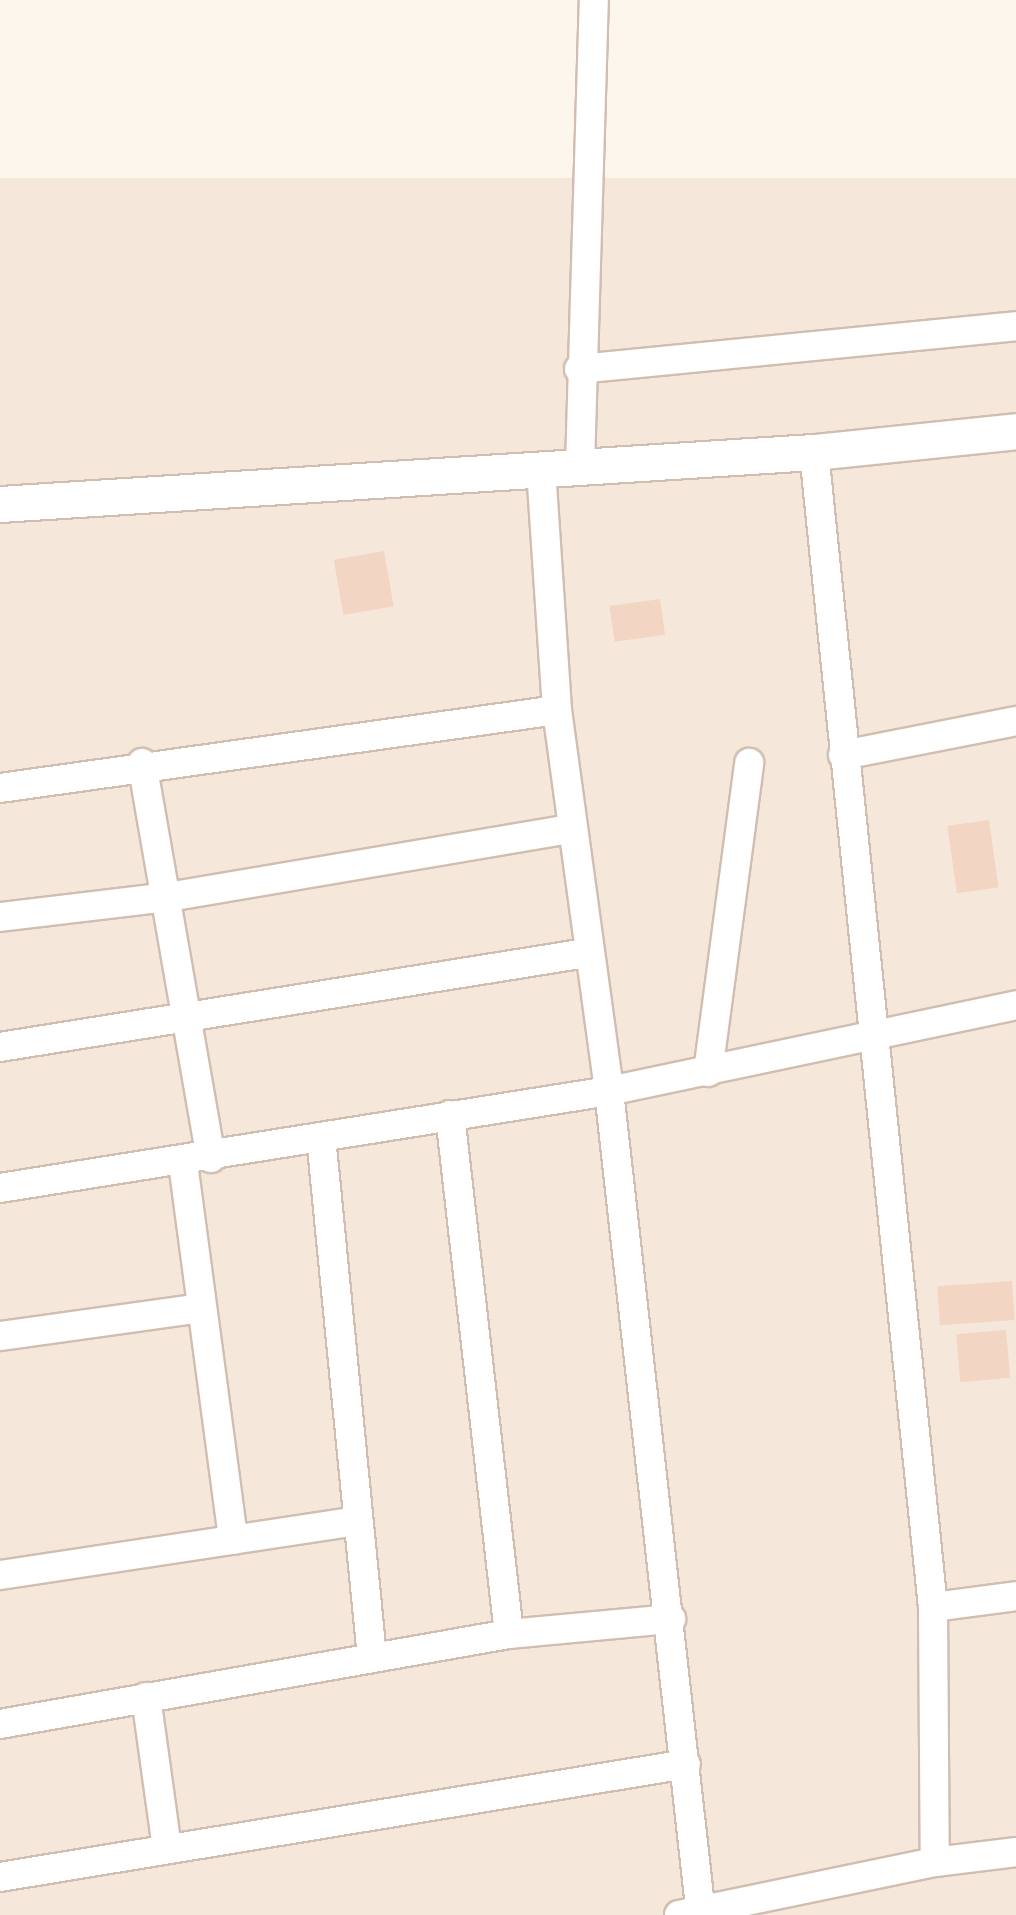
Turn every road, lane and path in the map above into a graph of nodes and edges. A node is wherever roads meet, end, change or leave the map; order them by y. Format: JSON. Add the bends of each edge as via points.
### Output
{"nodes":[{"id":1,"x":594,"y":0,"type":"edge"},
{"id":2,"x":1016,"y":326,"type":"edge"},
{"id":3,"x":579,"y":369,"type":"junction"},
{"id":4,"x":1016,"y":431,"type":"edge"},
{"id":5,"x":814,"y":452,"type":"junction"},
{"id":6,"x":580,"y":466,"type":"junction"},
{"id":7,"x":541,"y":469,"type":"junction"},
{"id":8,"x":0,"y":504,"type":"edge"},
{"id":9,"x":557,"y":710,"type":"junction"},
{"id":10,"x":1016,"y":721,"type":"edge"},
{"id":11,"x":843,"y":755,"type":"junction"},
{"id":12,"x":142,"y":763,"type":"junction"},
{"id":13,"x":749,"y":763,"type":"dead end"},
{"id":14,"x":0,"y":788,"type":"edge"},
{"id":15,"x":572,"y":830,"type":"junction"},
{"id":16,"x":168,"y":897,"type":"junction"},
{"id":17,"x":0,"y":917,"type":"edge"},
{"id":18,"x":586,"y":953,"type":"junction"},
{"id":19,"x":1016,"y":1006,"type":"edge"},
{"id":20,"x":188,"y":1017,"type":"junction"},
{"id":21,"x":877,"y":1031,"type":"junction"},
{"id":22,"x":0,"y":1047,"type":"edge"},
{"id":23,"x":708,"y":1072,"type":"junction"},
{"id":24,"x":609,"y":1091,"type":"junction"},
{"id":25,"x":450,"y":1115,"type":"junction"},
{"id":26,"x":321,"y":1137,"type":"junction"},
{"id":27,"x":211,"y":1158,"type":"junction"},
{"id":28,"x":183,"y":1163,"type":"junction"},
{"id":29,"x":0,"y":1188,"type":"edge"},
{"id":30,"x":201,"y":1308,"type":"junction"},
{"id":31,"x":0,"y":1336,"type":"edge"},
{"id":32,"x":355,"y":1521,"type":"junction"},
{"id":33,"x":233,"y":1540,"type":"junction"},
{"id":34,"x":0,"y":1576,"type":"edge"},
{"id":35,"x":1016,"y":1596,"type":"edge"},
{"id":36,"x":933,"y":1607,"type":"junction"},
{"id":37,"x":671,"y":1619,"type":"junction"},
{"id":38,"x":509,"y":1634,"type":"junction"},
{"id":39,"x":372,"y":1657,"type":"junction"},
{"id":40,"x":146,"y":1698,"type":"junction"},
{"id":41,"x":0,"y":1724,"type":"edge"},
{"id":42,"x":685,"y":1764,"type":"junction"},
{"id":43,"x":167,"y":1849,"type":"junction"},
{"id":44,"x":1016,"y":1852,"type":"edge"},
{"id":45,"x":935,"y":1862,"type":"junction"},
{"id":46,"x":0,"y":1877,"type":"edge"},
{"id":47,"x":693,"y":1914,"type":"edge"}],
"edges":[{"from":1,"to":3,"type":"street"},
{"from":2,"to":3,"type":"street"},
{"from":3,"to":6,"type":"street"},
{"from":4,"to":5,"type":"street"},
{"from":5,"to":6,"type":"street"},
{"from":5,"to":11,"type":"street"},
{"from":6,"to":7,"type":"street"},
{"from":7,"to":8,"type":"street"},
{"from":7,"to":9,"type":"street"},
{"from":9,"to":12,"type":"street"},
{"from":9,"to":15,"type":"street"},
{"from":10,"to":11,"type":"street"},
{"from":11,"to":21,"type":"street"},
{"from":12,"to":14,"type":"street"},
{"from":12,"to":16,"type":"street"},
{"from":13,"to":23,"type":"street"},
{"from":15,"to":16,"type":"street"},
{"from":15,"to":18,"type":"street"},
{"from":16,"to":17,"type":"street"},
{"from":16,"to":20,"type":"street"},
{"from":18,"to":20,"type":"street"},
{"from":18,"to":24,"type":"street"},
{"from":19,"to":21,"type":"street"},
{"from":20,"to":22,"type":"street"},
{"from":20,"to":27,"type":"street"},
{"from":21,"to":23,"type":"street"},
{"from":21,"to":36,"type":"street"},
{"from":23,"to":24,"type":"street"},
{"from":24,"to":25,"type":"street"},
{"from":24,"to":37,"type":"street"},
{"from":25,"to":26,"type":"street"},
{"from":25,"to":38,"type":"street"},
{"from":26,"to":27,"type":"street"},
{"from":26,"to":32,"type":"street"},
{"from":27,"to":28,"type":"street"},
{"from":28,"to":29,"type":"street"},
{"from":28,"to":30,"type":"street"},
{"from":30,"to":31,"type":"street"},
{"from":30,"to":33,"type":"street"},
{"from":32,"to":33,"type":"street"},
{"from":32,"to":39,"type":"street"},
{"from":33,"to":34,"type":"street"},
{"from":35,"to":36,"type":"street"},
{"from":36,"to":45,"type":"street"},
{"from":37,"to":38,"type":"street"},
{"from":37,"to":42,"type":"street"},
{"from":38,"to":39,"type":"street"},
{"from":39,"to":40,"type":"street"},
{"from":40,"to":41,"type":"street"},
{"from":40,"to":43,"type":"street"},
{"from":42,"to":43,"type":"street"},
{"from":42,"to":47,"type":"street"},
{"from":43,"to":46,"type":"street"},
{"from":44,"to":45,"type":"street"},
{"from":45,"to":47,"type":"street"}]}
